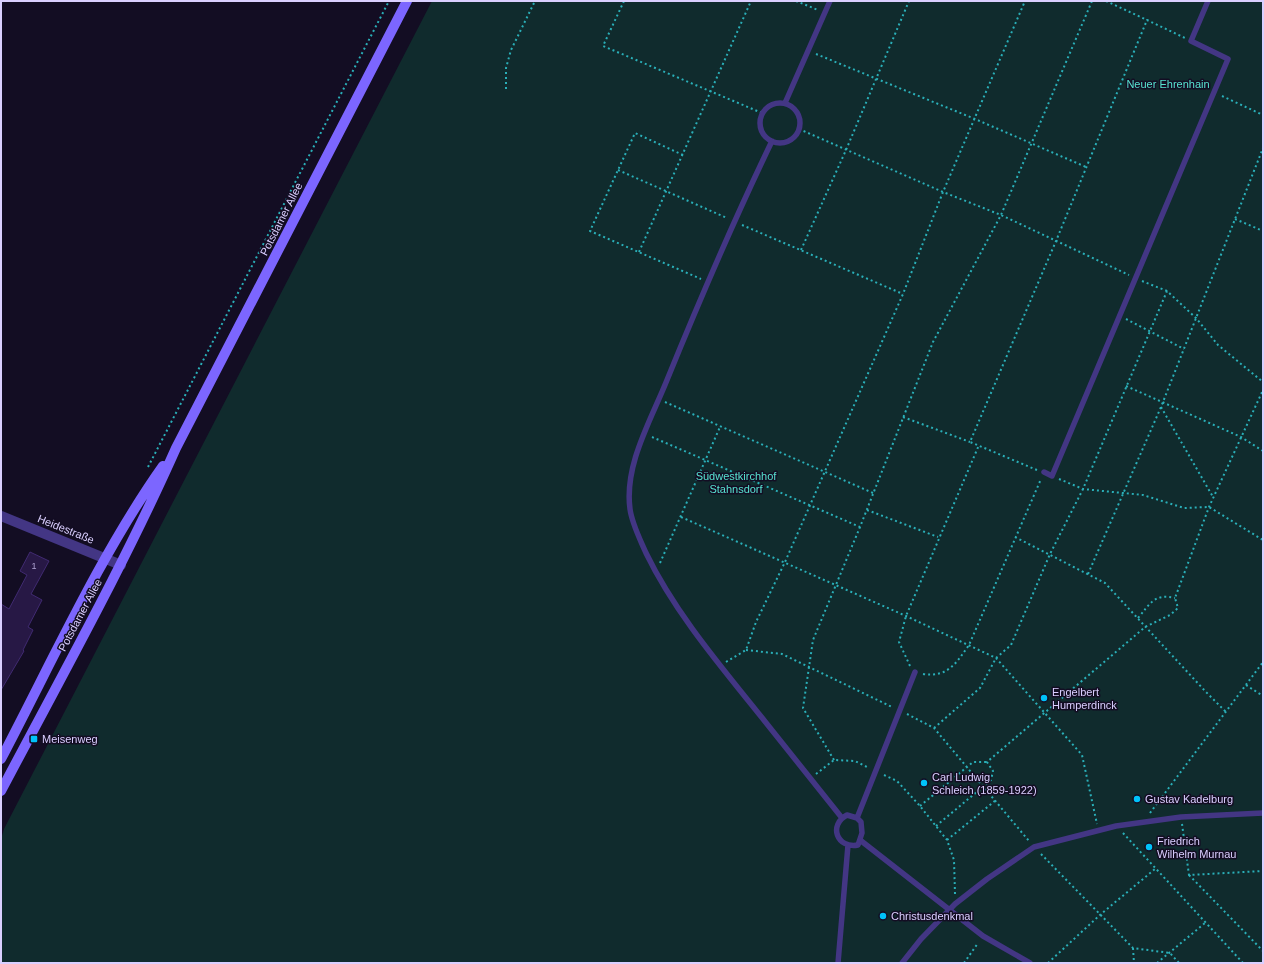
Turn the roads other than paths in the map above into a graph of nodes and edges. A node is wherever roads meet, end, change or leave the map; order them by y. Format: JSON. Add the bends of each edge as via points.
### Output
{"nodes":[{"id":1,"x":407,"y":1,"type":"edge"},
{"id":2,"x":830,"y":1,"type":"edge"},
{"id":3,"x":1208,"y":1,"type":"edge"},
{"id":4,"x":785,"y":103,"type":"junction"},
{"id":5,"x":772,"y":142,"type":"junction"},
{"id":6,"x":176,"y":448,"type":"junction"},
{"id":7,"x":1044,"y":472,"type":"road end"},
{"id":8,"x":1,"y":516,"type":"edge"},
{"id":9,"x":106,"y":558,"type":"junction"},
{"id":10,"x":121,"y":565,"type":"junction"},
{"id":11,"x":915,"y":672,"type":"road end"},
{"id":12,"x":1,"y":759,"type":"edge"},
{"id":13,"x":1,"y":790,"type":"edge"},
{"id":14,"x":1263,"y":814,"type":"edge"},
{"id":15,"x":842,"y":818,"type":"junction"},
{"id":16,"x":857,"y":818,"type":"junction"},
{"id":17,"x":860,"y":840,"type":"junction"},
{"id":18,"x":848,"y":845,"type":"junction"},
{"id":19,"x":949,"y":910,"type":"junction"},
{"id":20,"x":838,"y":963,"type":"edge"},
{"id":21,"x":902,"y":963,"type":"edge"},
{"id":22,"x":1030,"y":963,"type":"edge"}],
"edges":[{"from":1,"to":6,"type":"street","name":"Potsdamer Allee"},
{"from":2,"to":4,"type":"lane"},
{"from":3,"to":7,"type":"lane","via":[[1191,41],[1228,59],[1052,476]]},
{"from":4,"to":5,"type":"lane","via":[[772,104],[762,113],[760,126],[766,138]]},
{"from":4,"to":5,"type":"lane","via":[[796,110],[799,116],[799,129],[791,140]]},
{"from":5,"to":15,"type":"lane","via":[[707,281],[633,465],[630,510],[638,536],[656,573],[720,666]]},
{"from":6,"to":9,"type":"street","name":"Potsdamer Allee","via":[[138,502]]},
{"from":6,"to":10,"type":"street","name":"Potsdamer Allee"},
{"from":8,"to":9,"type":"street","name":"Heidestraße"},
{"from":9,"to":10,"type":"street","name":"Heidestraße"},
{"from":9,"to":12,"type":"street","name":"Potsdamer Allee"},
{"from":10,"to":13,"type":"street","name":"Potsdamer Allee"},
{"from":11,"to":16,"type":"lane"},
{"from":14,"to":19,"type":"lane","via":[[1181,817],[1143,822],[1098,829],[1034,847],[987,879]]},
{"from":15,"to":16,"type":"lane","via":[[846,815]]},
{"from":15,"to":18,"type":"lane","via":[[836,832],[840,840]]},
{"from":16,"to":17,"type":"lane","via":[[862,822]]},
{"from":17,"to":18,"type":"lane","via":[[858,845]]},
{"from":17,"to":19,"type":"lane"},
{"from":18,"to":20,"type":"lane"},
{"from":19,"to":21,"type":"lane"},
{"from":19,"to":22,"type":"lane","via":[[983,936]]}]}
